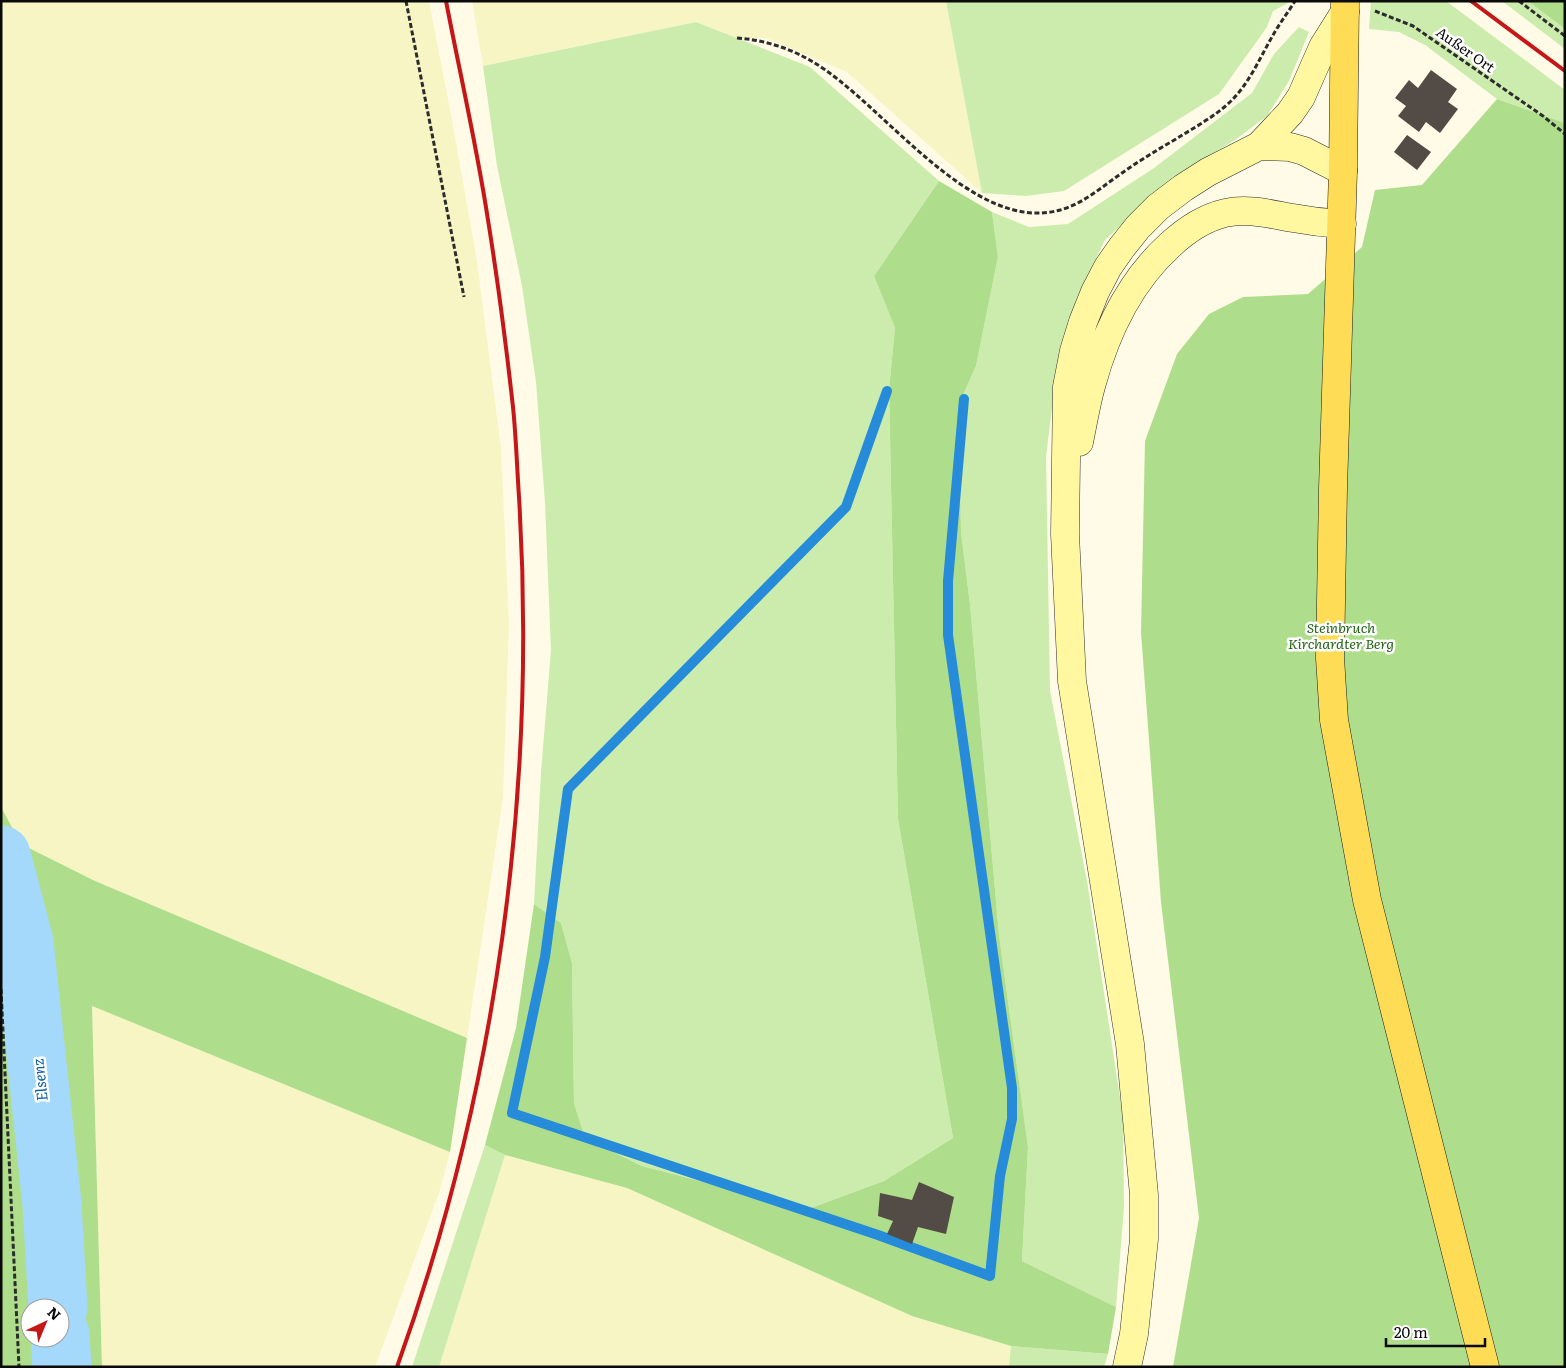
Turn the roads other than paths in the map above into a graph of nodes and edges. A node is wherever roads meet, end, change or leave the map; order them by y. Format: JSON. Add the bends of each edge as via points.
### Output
{"nodes":[{"id":1,"x":1345,"y":5,"type":"edge"},
{"id":2,"x":1259,"y":146,"type":"junction"},
{"id":3,"x":1343,"y":171,"type":"junction"},
{"id":4,"x":1342,"y":224,"type":"junction"},
{"id":5,"x":1067,"y":502,"type":"junction"},
{"id":6,"x":1127,"y":1367,"type":"edge"},
{"id":7,"x":1484,"y":1367,"type":"edge"}],
"edges":[{"from":1,"to":2,"type":"main road","via":[[1301,97]]},
{"from":1,"to":3,"type":"main road"},
{"from":2,"to":3,"type":"main road","via":[[1304,151]]},
{"from":2,"to":5,"type":"main road","via":[[1208,172],[1158,207],[1138,227],[1108,267],[1083,322],[1067,386]]},
{"from":3,"to":4,"type":"main road"},
{"from":4,"to":5,"type":"main road","via":[[1260,212],[1226,213],[1193,227],[1158,256],[1129,293],[1106,341],[1090,386]]},
{"from":4,"to":7,"type":"main road","via":[[1330,638],[1334,720],[1367,900]]},
{"from":5,"to":6,"type":"main road","via":[[1065,534],[1072,681],[1130,1044],[1144,1195],[1144,1239],[1134,1334]]}]}
